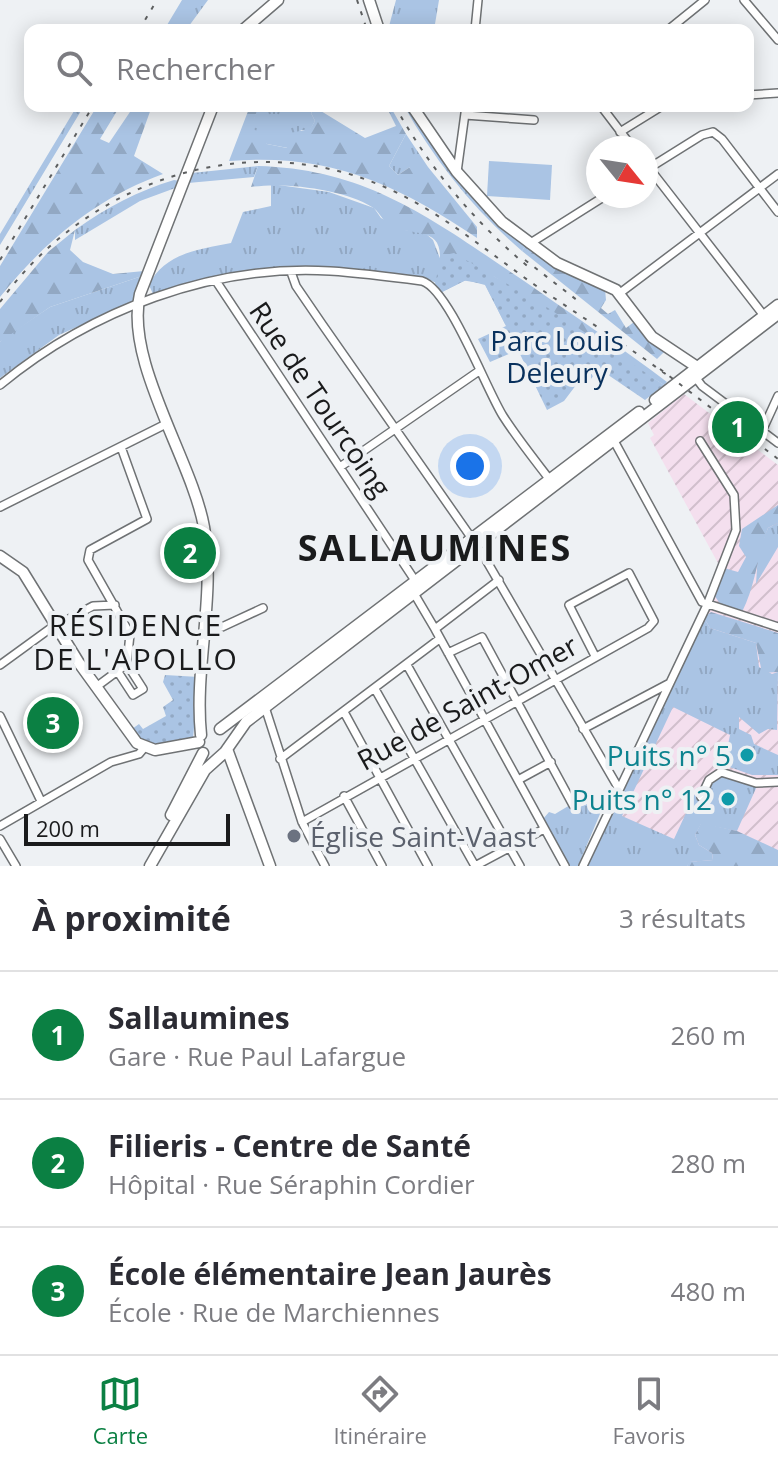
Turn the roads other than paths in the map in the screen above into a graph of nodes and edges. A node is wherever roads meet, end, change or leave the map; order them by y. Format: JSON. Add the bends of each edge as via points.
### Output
{"nodes":[{"id":1,"x":278,"y":0,"type":"edge"},
{"id":2,"x":369,"y":0,"type":"edge"},
{"id":3,"x":478,"y":0,"type":"edge"},
{"id":4,"x":705,"y":0,"type":"edge"},
{"id":5,"x":744,"y":0,"type":"edge"},
{"id":6,"x":250,"y":24,"type":"edge"},
{"id":7,"x":377,"y":24,"type":"edge"},
{"id":8,"x":476,"y":24,"type":"edge"},
{"id":9,"x":675,"y":24,"type":"edge"},
{"id":10,"x":778,"y":40,"type":"edge"},
{"id":11,"x":778,"y":93,"type":"edge"},
{"id":12,"x":754,"y":95,"type":"edge"},
{"id":13,"x":211,"y":112,"type":"edge"},
{"id":14,"x":416,"y":112,"type":"edge"},
{"id":15,"x":465,"y":112,"type":"edge"},
{"id":16,"x":479,"y":112,"type":"edge"},
{"id":17,"x":605,"y":112,"type":"edge"},
{"id":18,"x":652,"y":112,"type":"edge"},
{"id":19,"x":534,"y":120,"type":"dead end"},
{"id":20,"x":620,"y":132,"type":"junction"},
{"id":21,"x":623,"y":136,"type":"edge"},
{"id":22,"x":658,"y":161,"type":"edge"},
{"id":23,"x":457,"y":172,"type":"junction"},
{"id":24,"x":778,"y":174,"type":"edge"},
{"id":25,"x":658,"y":181,"type":"edge"},
{"id":26,"x":759,"y":188,"type":"junction"},
{"id":27,"x":586,"y":208,"type":"edge"},
{"id":28,"x":778,"y":212,"type":"edge"},
{"id":29,"x":700,"y":234,"type":"junction"},
{"id":30,"x":529,"y":244,"type":"junction"},
{"id":31,"x":291,"y":272,"type":"junction"},
{"id":32,"x":216,"y":281,"type":"junction"},
{"id":33,"x":620,"y":293,"type":"junction"},
{"id":34,"x":138,"y":304,"type":"junction"},
{"id":35,"x":778,"y":305,"type":"edge"},
{"id":36,"x":770,"y":317,"type":"edge"},
{"id":37,"x":479,"y":371,"type":"junction"},
{"id":38,"x":692,"y":373,"type":"junction"},
{"id":39,"x":0,"y":385,"type":"edge"},
{"id":40,"x":778,"y":396,"type":"edge"},
{"id":41,"x":166,"y":424,"type":"junction"},
{"id":42,"x":395,"y":429,"type":"junction"},
{"id":43,"x":762,"y":431,"type":"junction"},
{"id":44,"x":612,"y":437,"type":"junction"},
{"id":45,"x":700,"y":441,"type":"dead end"},
{"id":46,"x":778,"y":443,"type":"edge"},
{"id":47,"x":121,"y":447,"type":"junction"},
{"id":48,"x":340,"y":467,"type":"junction"},
{"id":49,"x":550,"y":481,"type":"junction"},
{"id":50,"x":0,"y":507,"type":"edge"},
{"id":51,"x":474,"y":542,"type":"junction"},
{"id":52,"x":0,"y":556,"type":"edge"},
{"id":53,"x":499,"y":580,"type":"junction"},
{"id":54,"x":413,"y":587,"type":"junction"},
{"id":55,"x":115,"y":605,"type":"junction"},
{"id":56,"x":707,"y":605,"type":"junction"},
{"id":57,"x":263,"y":608,"type":"dead end"},
{"id":58,"x":69,"y":619,"type":"dead end"},
{"id":59,"x":55,"y":625,"type":"junction"},
{"id":60,"x":205,"y":626,"type":"junction"},
{"id":61,"x":778,"y":627,"type":"edge"},
{"id":62,"x":435,"y":629,"type":"junction"},
{"id":63,"x":438,"y":640,"type":"junction"},
{"id":64,"x":448,"y":653,"type":"junction"},
{"id":65,"x":595,"y":656,"type":"junction"},
{"id":66,"x":127,"y":664,"type":"junction"},
{"id":67,"x":0,"y":665,"type":"edge"},
{"id":68,"x":407,"y":665,"type":"junction"},
{"id":69,"x":118,"y":672,"type":"junction"},
{"id":70,"x":554,"y":680,"type":"junction"},
{"id":71,"x":668,"y":684,"type":"junction"},
{"id":72,"x":96,"y":687,"type":"junction"},
{"id":73,"x":375,"y":689,"type":"junction"},
{"id":74,"x":517,"y":699,"type":"junction"},
{"id":75,"x":265,"y":707,"type":"junction"},
{"id":76,"x":201,"y":711,"type":"junction"},
{"id":77,"x":344,"y":712,"type":"junction"},
{"id":78,"x":0,"y":716,"type":"edge"},
{"id":79,"x":484,"y":717,"type":"junction"},
{"id":80,"x":216,"y":729,"type":"junction"},
{"id":81,"x":583,"y":729,"type":"junction"},
{"id":82,"x":449,"y":736,"type":"junction"},
{"id":83,"x":201,"y":743,"type":"junction"},
{"id":84,"x":144,"y":748,"type":"junction"},
{"id":85,"x":223,"y":751,"type":"junction"},
{"id":86,"x":413,"y":757,"type":"junction"},
{"id":87,"x":280,"y":759,"type":"junction"},
{"id":88,"x":551,"y":762,"type":"junction"},
{"id":89,"x":380,"y":776,"type":"junction"},
{"id":90,"x":518,"y":780,"type":"junction"},
{"id":91,"x":778,"y":782,"type":"edge"},
{"id":92,"x":619,"y":789,"type":"junction"},
{"id":93,"x":344,"y":796,"type":"junction"},
{"id":94,"x":701,"y":797,"type":"dead end"},
{"id":95,"x":41,"y":801,"type":"junction"},
{"id":96,"x":573,"y":805,"type":"dead end"},
{"id":97,"x":302,"y":822,"type":"junction"},
{"id":98,"x":0,"y":826,"type":"edge"},
{"id":99,"x":544,"y":829,"type":"junction"},
{"id":100,"x":0,"y":839,"type":"edge"},
{"id":101,"x":510,"y":848,"type":"junction"},
{"id":102,"x":16,"y":866,"type":"edge"},
{"id":103,"x":142,"y":866,"type":"edge"},
{"id":104,"x":150,"y":866,"type":"edge"},
{"id":105,"x":270,"y":866,"type":"edge"},
{"id":106,"x":325,"y":866,"type":"edge"},
{"id":107,"x":382,"y":866,"type":"edge"},
{"id":108,"x":428,"y":866,"type":"edge"},
{"id":109,"x":475,"y":866,"type":"edge"},
{"id":110,"x":520,"y":866,"type":"edge"},
{"id":111,"x":565,"y":866,"type":"edge"},
{"id":112,"x":583,"y":866,"type":"edge"}],
"edges":[{"from":1,"to":6,"type":"street"},
{"from":2,"to":7,"type":"street"},
{"from":3,"to":8,"type":"street"},
{"from":4,"to":9,"type":"street"},
{"from":5,"to":10,"type":"street"},
{"from":11,"to":12,"type":"street"},
{"from":13,"to":34,"type":"street"},
{"from":14,"to":23,"type":"street"},
{"from":15,"to":23,"type":"street"},
{"from":16,"to":19,"type":"street"},
{"from":17,"to":20,"type":"street"},
{"from":18,"to":20,"type":"street"},
{"from":20,"to":21,"type":"street"},
{"from":22,"to":26,"type":"street","via":[[709,132],[722,139]]},
{"from":23,"to":30,"type":"street"},
{"from":24,"to":26,"type":"street"},
{"from":25,"to":29,"type":"street"},
{"from":26,"to":28,"type":"street"},
{"from":26,"to":29,"type":"street"},
{"from":27,"to":30,"type":"street"},
{"from":29,"to":33,"type":"street"},
{"from":29,"to":36,"type":"street"},
{"from":30,"to":33,"type":"street"},
{"from":31,"to":32,"type":"street"},
{"from":31,"to":37,"type":"street","via":[[429,283],[458,325]]},
{"from":31,"to":42,"type":"street"},
{"from":32,"to":34,"type":"street"},
{"from":32,"to":48,"type":"street","name":"Rue de Tourcoing"},
{"from":33,"to":38,"type":"street","via":[[652,337]]},
{"from":34,"to":39,"type":"street","via":[[65,340]]},
{"from":34,"to":41,"type":"street","via":[[137,328]]},
{"from":35,"to":36,"type":"street"},
{"from":36,"to":38,"type":"street"},
{"from":37,"to":42,"type":"street"},
{"from":37,"to":49,"type":"street","via":[[501,413]]},
{"from":38,"to":43,"type":"street"},
{"from":38,"to":44,"type":"street"},
{"from":38,"to":44,"type":"street","via":[[675,393]]},
{"from":40,"to":43,"type":"street"},
{"from":41,"to":47,"type":"street"},
{"from":41,"to":60,"type":"street","via":[[204,527]]},
{"from":42,"to":48,"type":"street"},
{"from":42,"to":51,"type":"street"},
{"from":43,"to":46,"type":"street"},
{"from":44,"to":49,"type":"street"},
{"from":44,"to":51,"type":"street"},
{"from":44,"to":56,"type":"street"},
{"from":45,"to":56,"type":"street","via":[[734,495],[736,530]]},
{"from":47,"to":50,"type":"street"},
{"from":47,"to":55,"type":"street","via":[[147,519],[90,550],[88,560]]},
{"from":48,"to":54,"type":"street","name":"Rue de Tourcoing"},
{"from":49,"to":51,"type":"street"},
{"from":51,"to":53,"type":"street"},
{"from":51,"to":54,"type":"street"},
{"from":52,"to":59,"type":"street","via":[[23,572]]},
{"from":53,"to":62,"type":"street"},
{"from":53,"to":70,"type":"street"},
{"from":54,"to":62,"type":"street","name":"Rue de Tourcoing"},
{"from":54,"to":75,"type":"street"},
{"from":54,"to":80,"type":"street"},
{"from":55,"to":58,"type":"street","via":[[93,606]]},
{"from":55,"to":66,"type":"street","via":[[130,634]]},
{"from":56,"to":61,"type":"street"},
{"from":56,"to":71,"type":"street"},
{"from":57,"to":60,"type":"street","via":[[222,627]]},
{"from":59,"to":67,"type":"street"},
{"from":59,"to":72,"type":"street"},
{"from":60,"to":76,"type":"street"},
{"from":62,"to":63,"type":"street","name":"Rue de Tourcoing"},
{"from":63,"to":64,"type":"street"},
{"from":63,"to":68,"type":"street"},
{"from":64,"to":74,"type":"street","via":[[482,637]]},
{"from":64,"to":79,"type":"street"},
{"from":65,"to":65,"type":"street","name":"Rue de Saint-Omer","via":[[569,605],[629,573],[654,621]]},
{"from":65,"to":70,"type":"street","name":"Rue de Saint-Omer"},
{"from":66,"to":69,"type":"street"},
{"from":66,"to":69,"type":"street","via":[[143,689],[133,695]]},
{"from":68,"to":73,"type":"street"},
{"from":68,"to":82,"type":"street"},
{"from":69,"to":72,"type":"street"},
{"from":70,"to":74,"type":"street","name":"Rue de Saint-Omer"},
{"from":70,"to":81,"type":"street"},
{"from":71,"to":81,"type":"street"},
{"from":71,"to":92,"type":"street"},
{"from":72,"to":84,"type":"street"},
{"from":73,"to":77,"type":"street"},
{"from":73,"to":86,"type":"street"},
{"from":74,"to":79,"type":"street","name":"Rue de Saint-Omer"},
{"from":74,"to":88,"type":"street"},
{"from":75,"to":85,"type":"street"},
{"from":75,"to":87,"type":"street"},
{"from":76,"to":80,"type":"street"},
{"from":76,"to":83,"type":"street"},
{"from":77,"to":87,"type":"street"},
{"from":77,"to":89,"type":"street"},
{"from":78,"to":95,"type":"street"},
{"from":79,"to":82,"type":"street","name":"Rue de Saint-Omer"},
{"from":79,"to":90,"type":"street"},
{"from":80,"to":83,"type":"street"},
{"from":80,"to":85,"type":"street"},
{"from":81,"to":92,"type":"street"},
{"from":82,"to":86,"type":"street","name":"Rue de Saint-Omer"},
{"from":82,"to":101,"type":"street"},
{"from":83,"to":84,"type":"street"},
{"from":83,"to":85,"type":"street"},
{"from":83,"to":103,"type":"street"},
{"from":84,"to":95,"type":"street"},
{"from":85,"to":104,"type":"street","via":[[200,779]]},
{"from":85,"to":105,"type":"street","via":[[248,800]]},
{"from":86,"to":89,"type":"street","name":"Rue de Saint-Omer"},
{"from":86,"to":109,"type":"street"},
{"from":87,"to":97,"type":"street"},
{"from":88,"to":90,"type":"street"},
{"from":88,"to":96,"type":"street"},
{"from":89,"to":93,"type":"street","name":"Rue de Saint-Omer"},
{"from":89,"to":108,"type":"street"},
{"from":90,"to":99,"type":"street"},
{"from":91,"to":94,"type":"street","via":[[756,783],[721,772],[709,780]]},
{"from":92,"to":112,"type":"street"},
{"from":93,"to":97,"type":"street","name":"Rue de Saint-Omer"},
{"from":93,"to":107,"type":"street"},
{"from":95,"to":98,"type":"street"},
{"from":97,"to":106,"type":"street"},
{"from":99,"to":101,"type":"street"},
{"from":99,"to":111,"type":"street"},
{"from":100,"to":102,"type":"street"},
{"from":101,"to":109,"type":"street"},
{"from":101,"to":110,"type":"street"}]}
